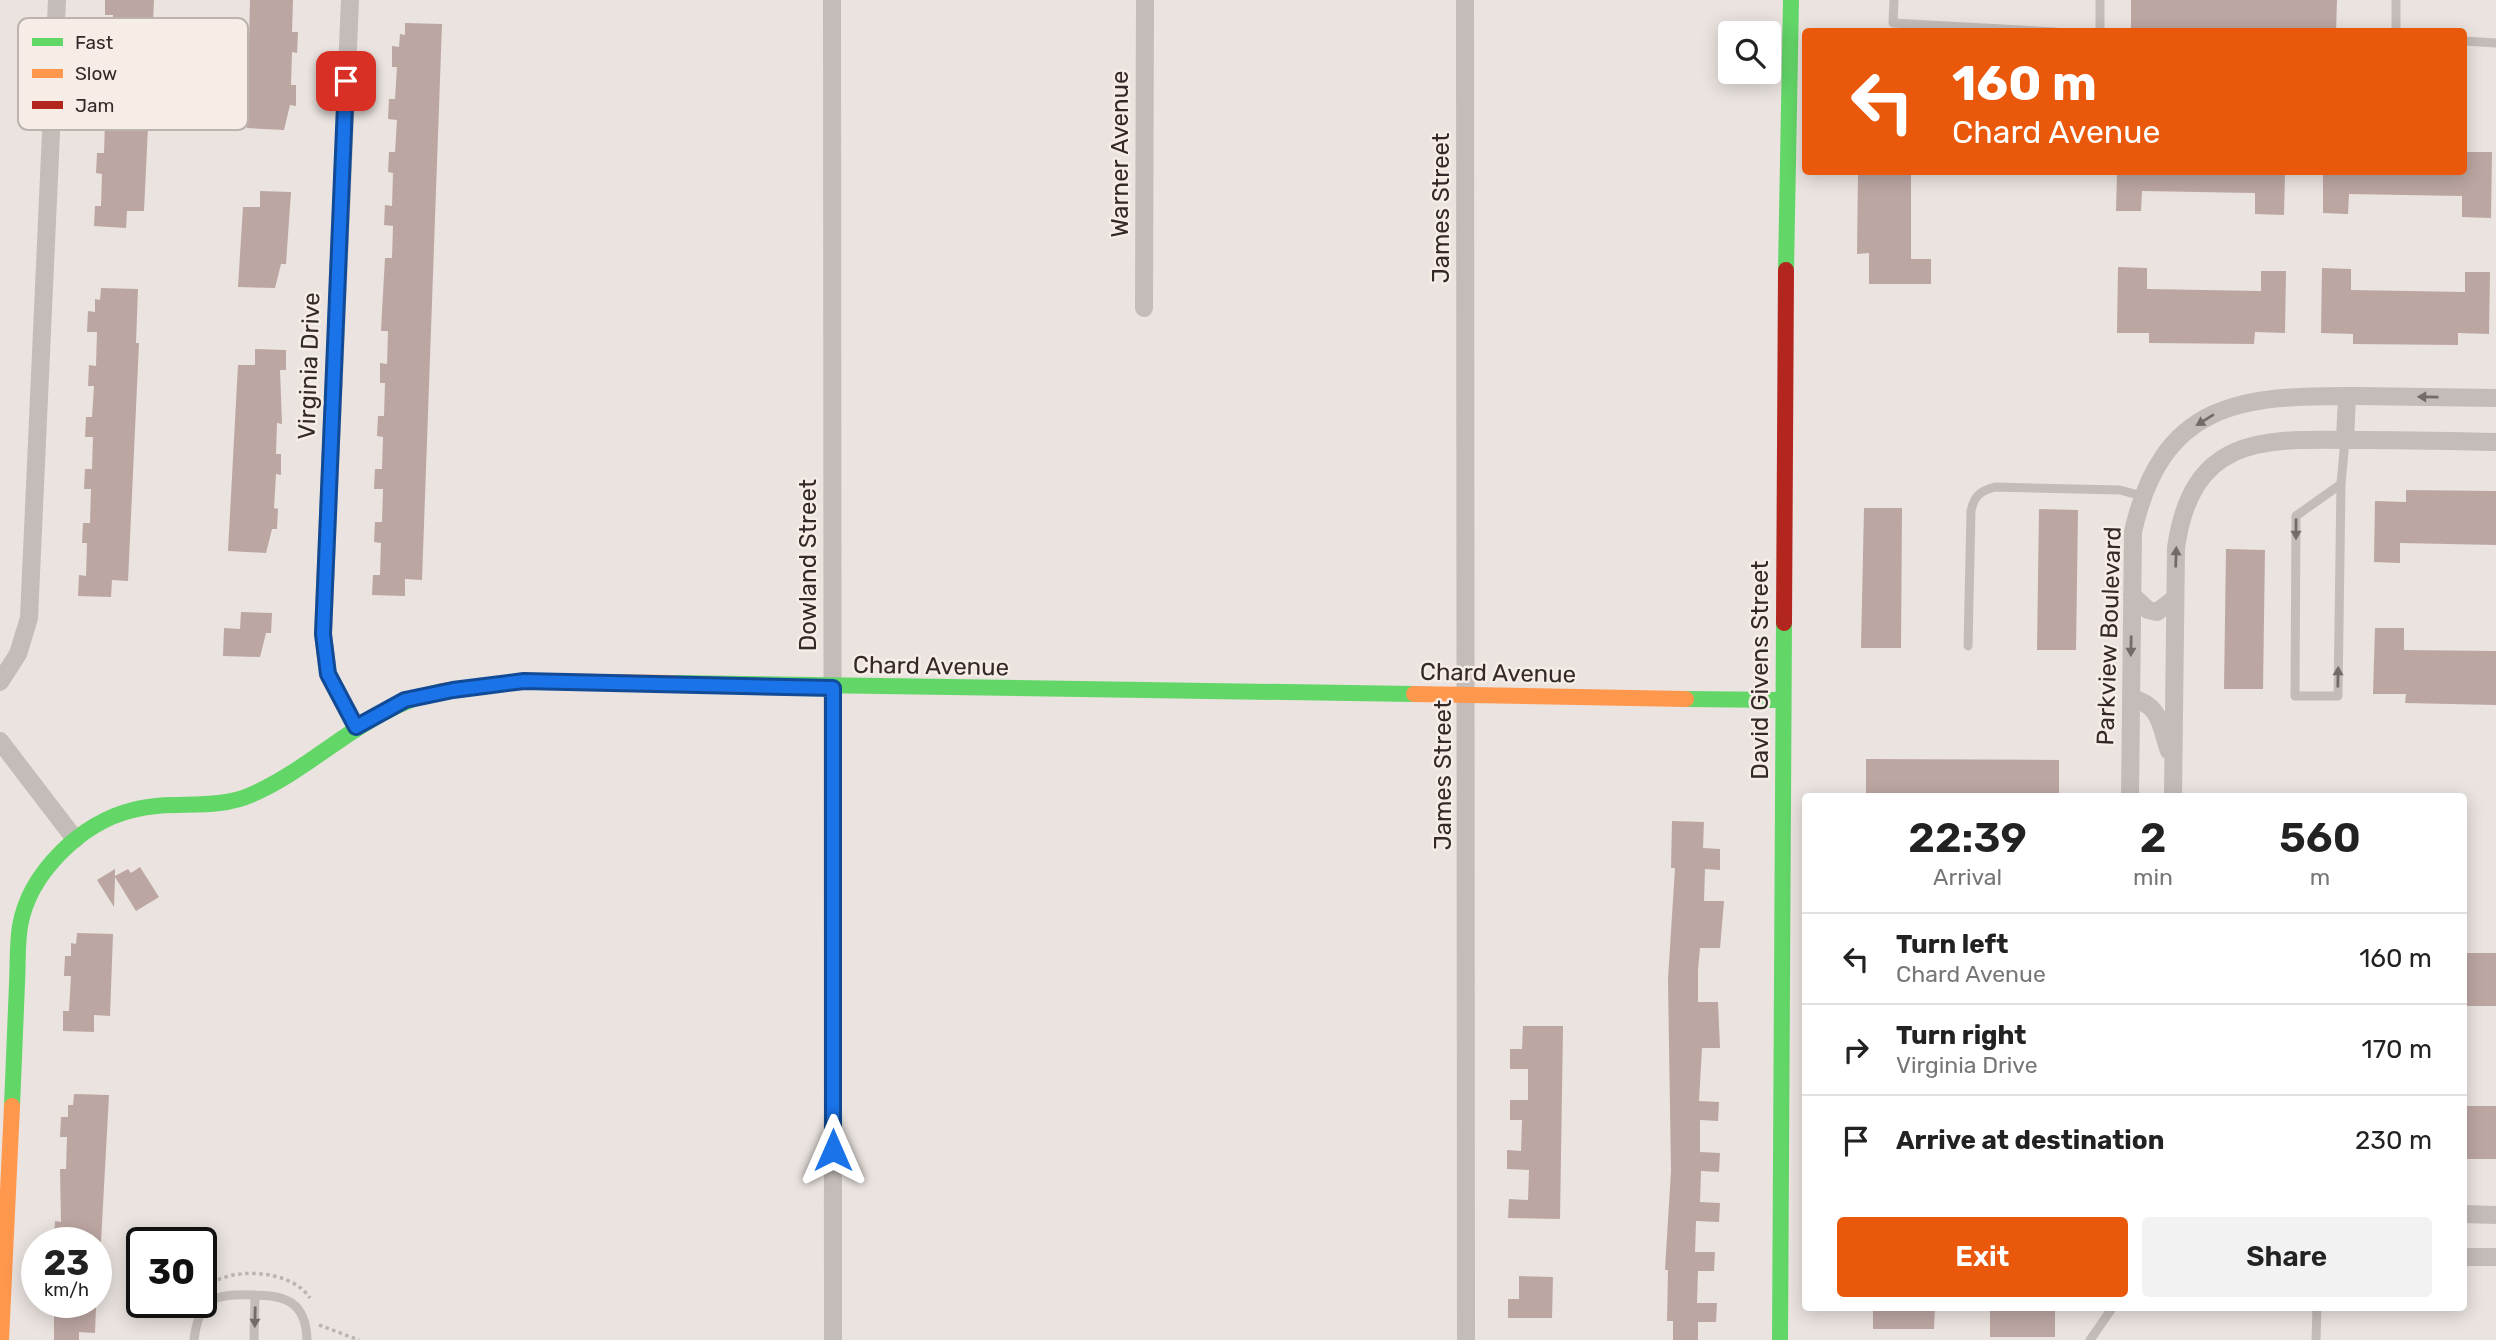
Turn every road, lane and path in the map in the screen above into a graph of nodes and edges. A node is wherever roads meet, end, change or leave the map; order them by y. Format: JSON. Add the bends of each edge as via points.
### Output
{"nodes":[{"id":1,"x":57,"y":0,"type":"edge"},
{"id":2,"x":350,"y":0,"type":"edge"},
{"id":3,"x":832,"y":0,"type":"edge"},
{"id":4,"x":1145,"y":0,"type":"edge"},
{"id":5,"x":1465,"y":0,"type":"edge"},
{"id":6,"x":1791,"y":0,"type":"edge"},
{"id":7,"x":1894,"y":0,"type":"edge"},
{"id":8,"x":2100,"y":0,"type":"edge"},
{"id":9,"x":2396,"y":0,"type":"edge"},
{"id":10,"x":56,"y":18,"type":"edge"},
{"id":11,"x":1984,"y":28,"type":"edge"},
{"id":12,"x":2100,"y":28,"type":"edge"},
{"id":13,"x":2396,"y":28,"type":"edge"},
{"id":14,"x":2467,"y":41,"type":"edge"},
{"id":15,"x":2496,"y":43,"type":"edge"},
{"id":16,"x":51,"y":130,"type":"edge"},
{"id":17,"x":1144,"y":308,"type":"dead end"},
{"id":18,"x":2347,"y":396,"type":"junction"},
{"id":19,"x":2496,"y":398,"type":"edge"},
{"id":20,"x":2345,"y":440,"type":"junction"},
{"id":21,"x":2496,"y":442,"type":"edge"},
{"id":22,"x":2341,"y":484,"type":"junction"},
{"id":23,"x":2142,"y":496,"type":"junction"},
{"id":24,"x":2132,"y":595,"type":"junction"},
{"id":25,"x":2175,"y":598,"type":"junction"},
{"id":26,"x":1968,"y":646,"type":"dead end"},
{"id":27,"x":0,"y":682,"type":"edge"},
{"id":28,"x":833,"y":688,"type":"junction"},
{"id":29,"x":1467,"y":695,"type":"junction"},
{"id":30,"x":2131,"y":698,"type":"junction"},
{"id":31,"x":1783,"y":699,"type":"junction"},
{"id":32,"x":356,"y":727,"type":"junction"},
{"id":33,"x":0,"y":741,"type":"edge"},
{"id":34,"x":2173,"y":765,"type":"junction"},
{"id":35,"x":2130,"y":793,"type":"edge"},
{"id":36,"x":2173,"y":793,"type":"edge"},
{"id":37,"x":75,"y":839,"type":"junction"},
{"id":38,"x":2467,"y":1214,"type":"edge"},
{"id":39,"x":2496,"y":1215,"type":"edge"},
{"id":40,"x":2467,"y":1257,"type":"edge"},
{"id":41,"x":2496,"y":1257,"type":"edge"},
{"id":42,"x":255,"y":1295,"type":"junction"},
{"id":43,"x":2110,"y":1311,"type":"edge"},
{"id":44,"x":2317,"y":1311,"type":"edge"},
{"id":45,"x":339,"y":1334,"type":"dead end"},
{"id":46,"x":1,"y":1340,"type":"edge"},
{"id":47,"x":194,"y":1340,"type":"edge"},
{"id":48,"x":254,"y":1340,"type":"edge"},
{"id":49,"x":307,"y":1340,"type":"edge"},
{"id":50,"x":339,"y":1340,"type":"edge"},
{"id":51,"x":833,"y":1340,"type":"edge"},
{"id":52,"x":1466,"y":1340,"type":"edge"},
{"id":53,"x":1780,"y":1340,"type":"edge"},
{"id":54,"x":2090,"y":1340,"type":"edge"},
{"id":55,"x":2316,"y":1340,"type":"edge"}],
"edges":[{"from":1,"to":10,"type":"street"},
{"from":2,"to":32,"type":"street","name":"Virginia Drive","via":[[323,634],[328,674]]},
{"from":3,"to":28,"type":"street","name":"Dowland Street"},
{"from":4,"to":17,"type":"street","name":"Warner Avenue"},
{"from":5,"to":29,"type":"street","name":"James Street"},
{"from":6,"to":31,"type":"street","name":"David Givens Street"},
{"from":7,"to":11,"type":"lane","via":[[1894,23]]},
{"from":8,"to":12,"type":"lane"},
{"from":9,"to":13,"type":"lane"},
{"from":14,"to":15,"type":"lane"},
{"from":16,"to":27,"type":"street","via":[[29,618],[18,654]]},
{"from":19,"to":18,"type":"street","name":"Parkview Boulevard","one_way":true},
{"from":18,"to":20,"type":"street"},
{"from":18,"to":23,"type":"street","name":"Parkview Boulevard","one_way":true,"via":[[2278,396],[2216,413],[2171,448]]},
{"from":20,"to":21,"type":"street"},
{"from":20,"to":22,"type":"lane"},
{"from":25,"to":20,"type":"street","one_way":true,"via":[[2178,530],[2193,494],[2216,464],[2237,450],[2275,439]]},
{"from":22,"to":22,"type":"lane","one_way":true,"via":[[2296,516],[2295,696],[2338,696]]},
{"from":23,"to":24,"type":"street","name":"Parkview Boulevard","via":[[2133,532]]},
{"from":23,"to":26,"type":"lane","via":[[2120,490],[1983,490],[1971,511]]},
{"from":24,"to":25,"type":"street","via":[[2157,612]]},
{"from":24,"to":30,"type":"street","name":"Parkview Boulevard","one_way":true},
{"from":25,"to":34,"type":"street"},
{"from":28,"to":29,"type":"street","name":"Chard Avenue"},
{"from":28,"to":32,"type":"street","name":"Chard Avenue","via":[[524,681],[405,700]]},
{"from":28,"to":51,"type":"street","name":"Dowland Street"},
{"from":29,"to":31,"type":"street","name":"Chard Avenue"},
{"from":29,"to":52,"type":"street","name":"James Street"},
{"from":30,"to":34,"type":"street","via":[[2153,708]]},
{"from":30,"to":35,"type":"street","name":"Parkview Boulevard"},
{"from":31,"to":53,"type":"street","name":"David Givens Street"},
{"from":32,"to":37,"type":"street","name":"Chard Avenue","via":[[289,776],[249,796],[217,806],[121,812]]},
{"from":33,"to":37,"type":"street"},
{"from":34,"to":36,"type":"street"},
{"from":37,"to":46,"type":"street","name":"Chard Avenue","via":[[46,867],[20,926]]},
{"from":38,"to":39,"type":"street"},
{"from":40,"to":41,"type":"street"},
{"from":42,"to":47,"type":"lane","via":[[221,1294],[206,1305],[196,1323]]},
{"from":42,"to":48,"type":"lane","one_way":true},
{"from":42,"to":49,"type":"lane","via":[[277,1295],[295,1304]]},
{"from":43,"to":54,"type":"lane"},
{"from":44,"to":55,"type":"lane"},
{"from":45,"to":50,"type":"path"}]}
